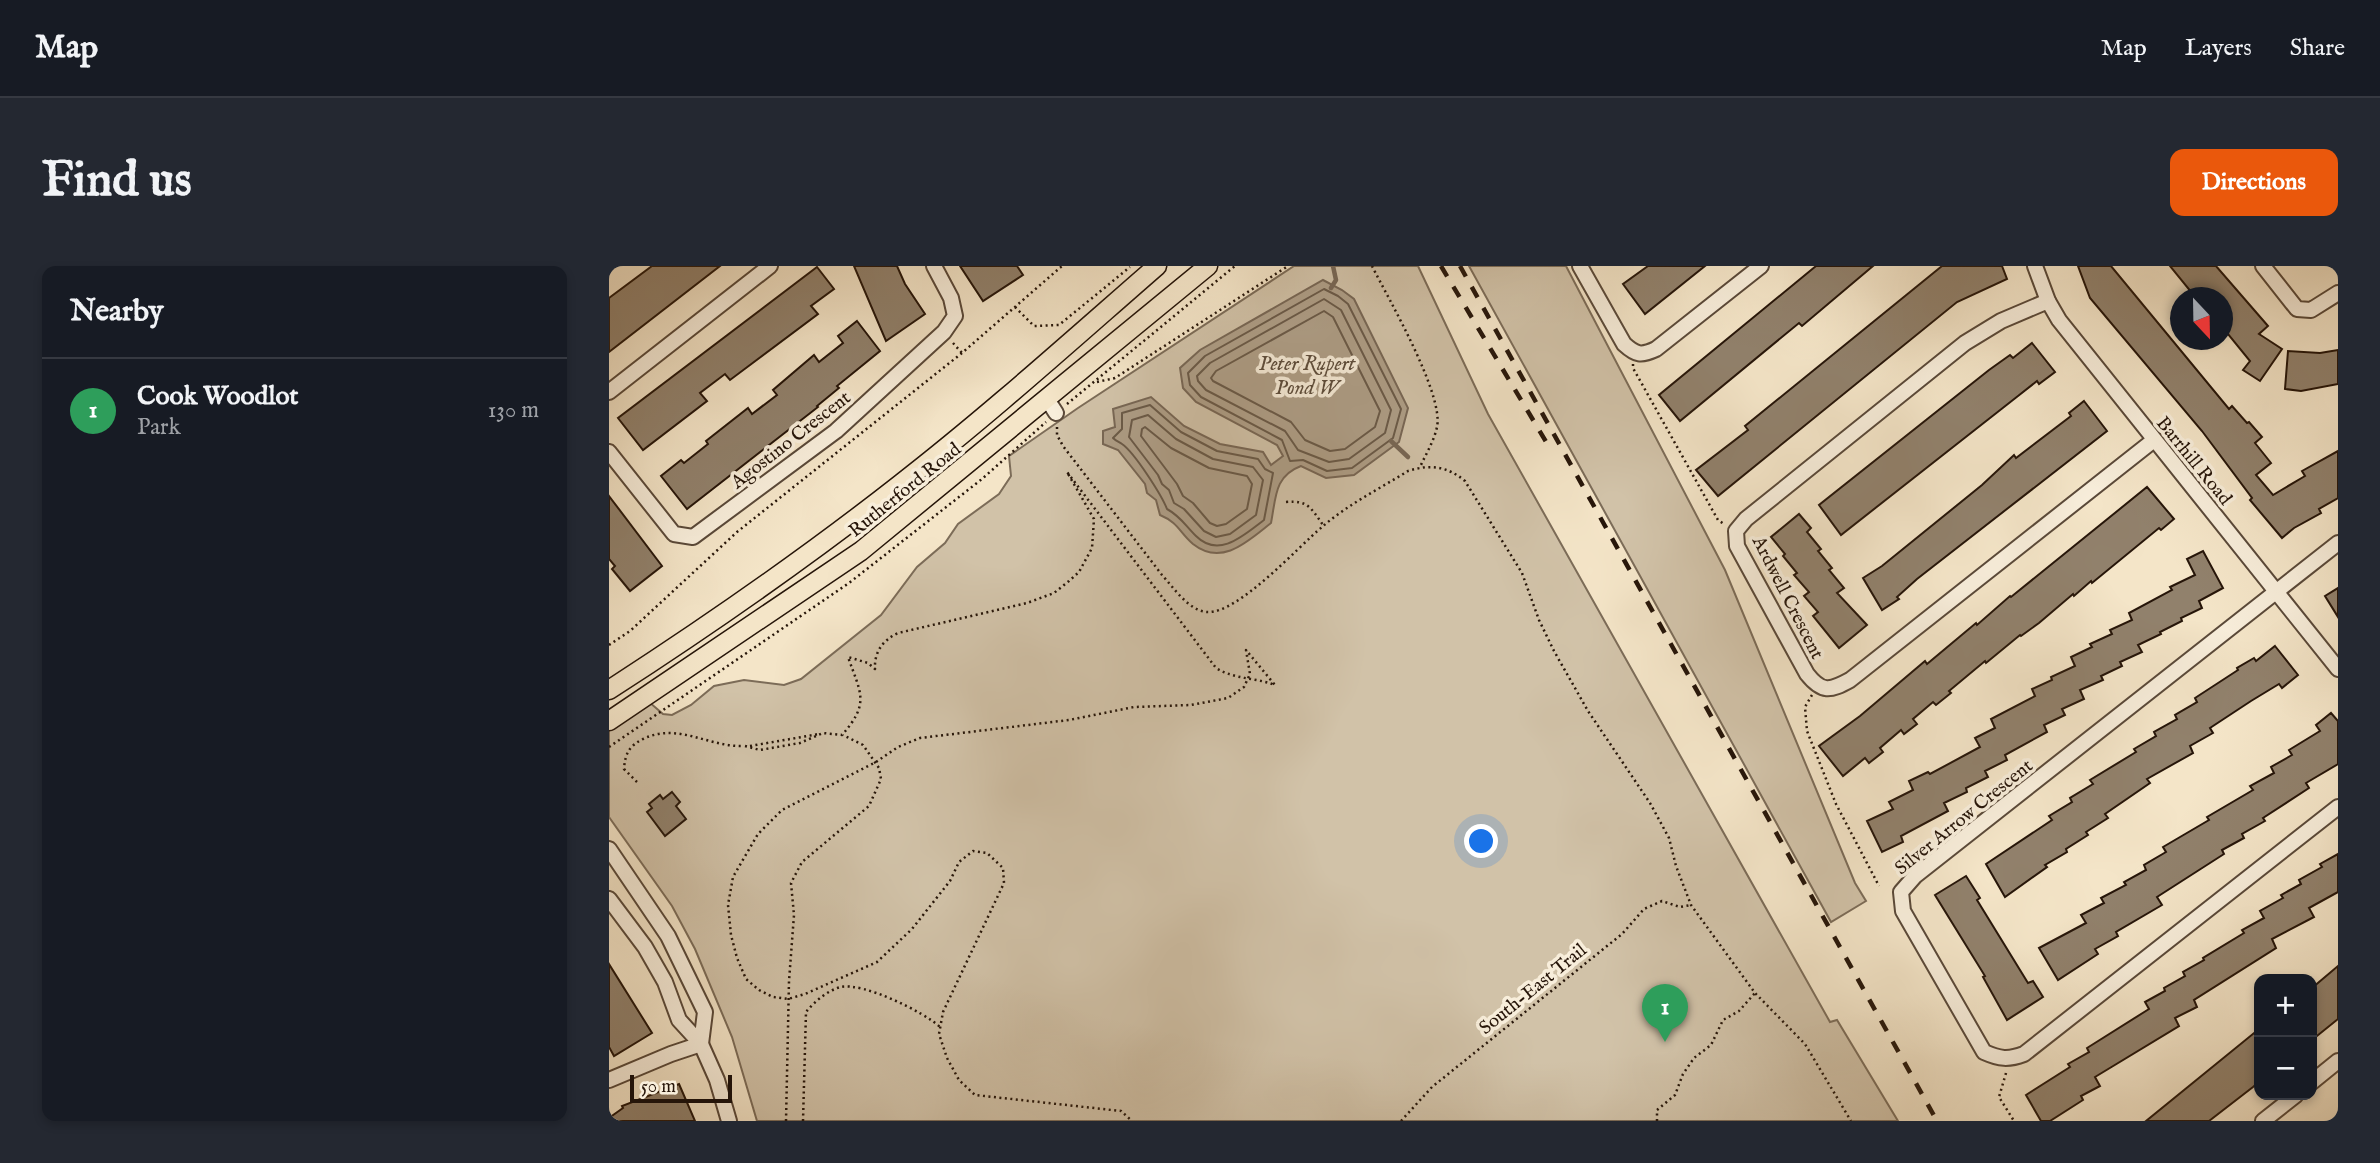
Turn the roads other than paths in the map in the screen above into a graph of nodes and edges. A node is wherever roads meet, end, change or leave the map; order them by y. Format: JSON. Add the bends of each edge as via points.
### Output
{"nodes":[{"id":1,"x":770,"y":266,"type":"edge"},
{"id":2,"x":933,"y":266,"type":"edge"},
{"id":3,"x":1157,"y":266,"type":"edge"},
{"id":4,"x":1208,"y":266,"type":"edge"},
{"id":5,"x":1580,"y":266,"type":"edge"},
{"id":6,"x":1761,"y":266,"type":"edge"},
{"id":7,"x":2035,"y":266,"type":"edge"},
{"id":8,"x":2263,"y":266,"type":"edge"},
{"id":9,"x":2338,"y":293,"type":"edge"},
{"id":10,"x":2048,"y":301,"type":"junction"},
{"id":11,"x":609,"y":392,"type":"edge"},
{"id":12,"x":2154,"y":440,"type":"junction"},
{"id":13,"x":609,"y":452,"type":"edge"},
{"id":14,"x":2338,"y":543,"type":"edge"},
{"id":15,"x":2276,"y":592,"type":"junction"},
{"id":16,"x":2338,"y":670,"type":"edge"},
{"id":17,"x":609,"y":690,"type":"edge"},
{"id":18,"x":609,"y":721,"type":"edge"},
{"id":19,"x":2338,"y":807,"type":"edge"},
{"id":20,"x":609,"y":849,"type":"edge"},
{"id":21,"x":609,"y":899,"type":"edge"},
{"id":22,"x":701,"y":1044,"type":"junction"},
{"id":23,"x":2338,"y":1061,"type":"edge"},
{"id":24,"x":2317,"y":1078,"type":"edge"},
{"id":25,"x":609,"y":1080,"type":"edge"},
{"id":26,"x":2290,"y":1100,"type":"edge"},
{"id":27,"x":729,"y":1121,"type":"edge"},
{"id":28,"x":2263,"y":1121,"type":"edge"}],
"edges":[{"from":1,"to":11,"type":"street"},
{"from":2,"to":13,"type":"street","name":"Agostino Crescent","via":[[951,298],[955,316],[944,332],[836,430],[693,537],[674,534]]},
{"from":3,"to":17,"type":"main road","name":"Rutherford Road","via":[[899,485]]},
{"from":4,"to":18,"type":"main road","name":"Rutherford Road","via":[[1051,406],[861,551]]},
{"from":5,"to":6,"type":"street","via":[[1624,344],[1643,355]]},
{"from":7,"to":10,"type":"street","name":"Barrhill Road"},
{"from":8,"to":9,"type":"street","via":[[2297,309],[2311,310]]},
{"from":10,"to":12,"type":"street","name":"Barrhill Road"},
{"from":10,"to":12,"type":"street","name":"Ardwell Crescent","via":[[1965,343],[1736,531],[1737,547],[1807,674],[1817,686],[1833,689],[1850,680]]},
{"from":12,"to":15,"type":"street","name":"Barrhill Road"},
{"from":14,"to":15,"type":"street"},
{"from":15,"to":16,"type":"street","name":"Barrhill Road"},
{"from":15,"to":19,"type":"street","name":"Silver Arrow Crescent","via":[[1915,876],[1901,892],[1903,911],[1985,1052],[2010,1059],[2024,1055]]},
{"from":20,"to":22,"type":"street","via":[[668,936],[705,1012]]},
{"from":21,"to":22,"type":"street","via":[[645,947],[679,1020]]},
{"from":22,"to":25,"type":"street"},
{"from":22,"to":27,"type":"street"},
{"from":23,"to":24,"type":"street"},
{"from":26,"to":28,"type":"street"}]}
